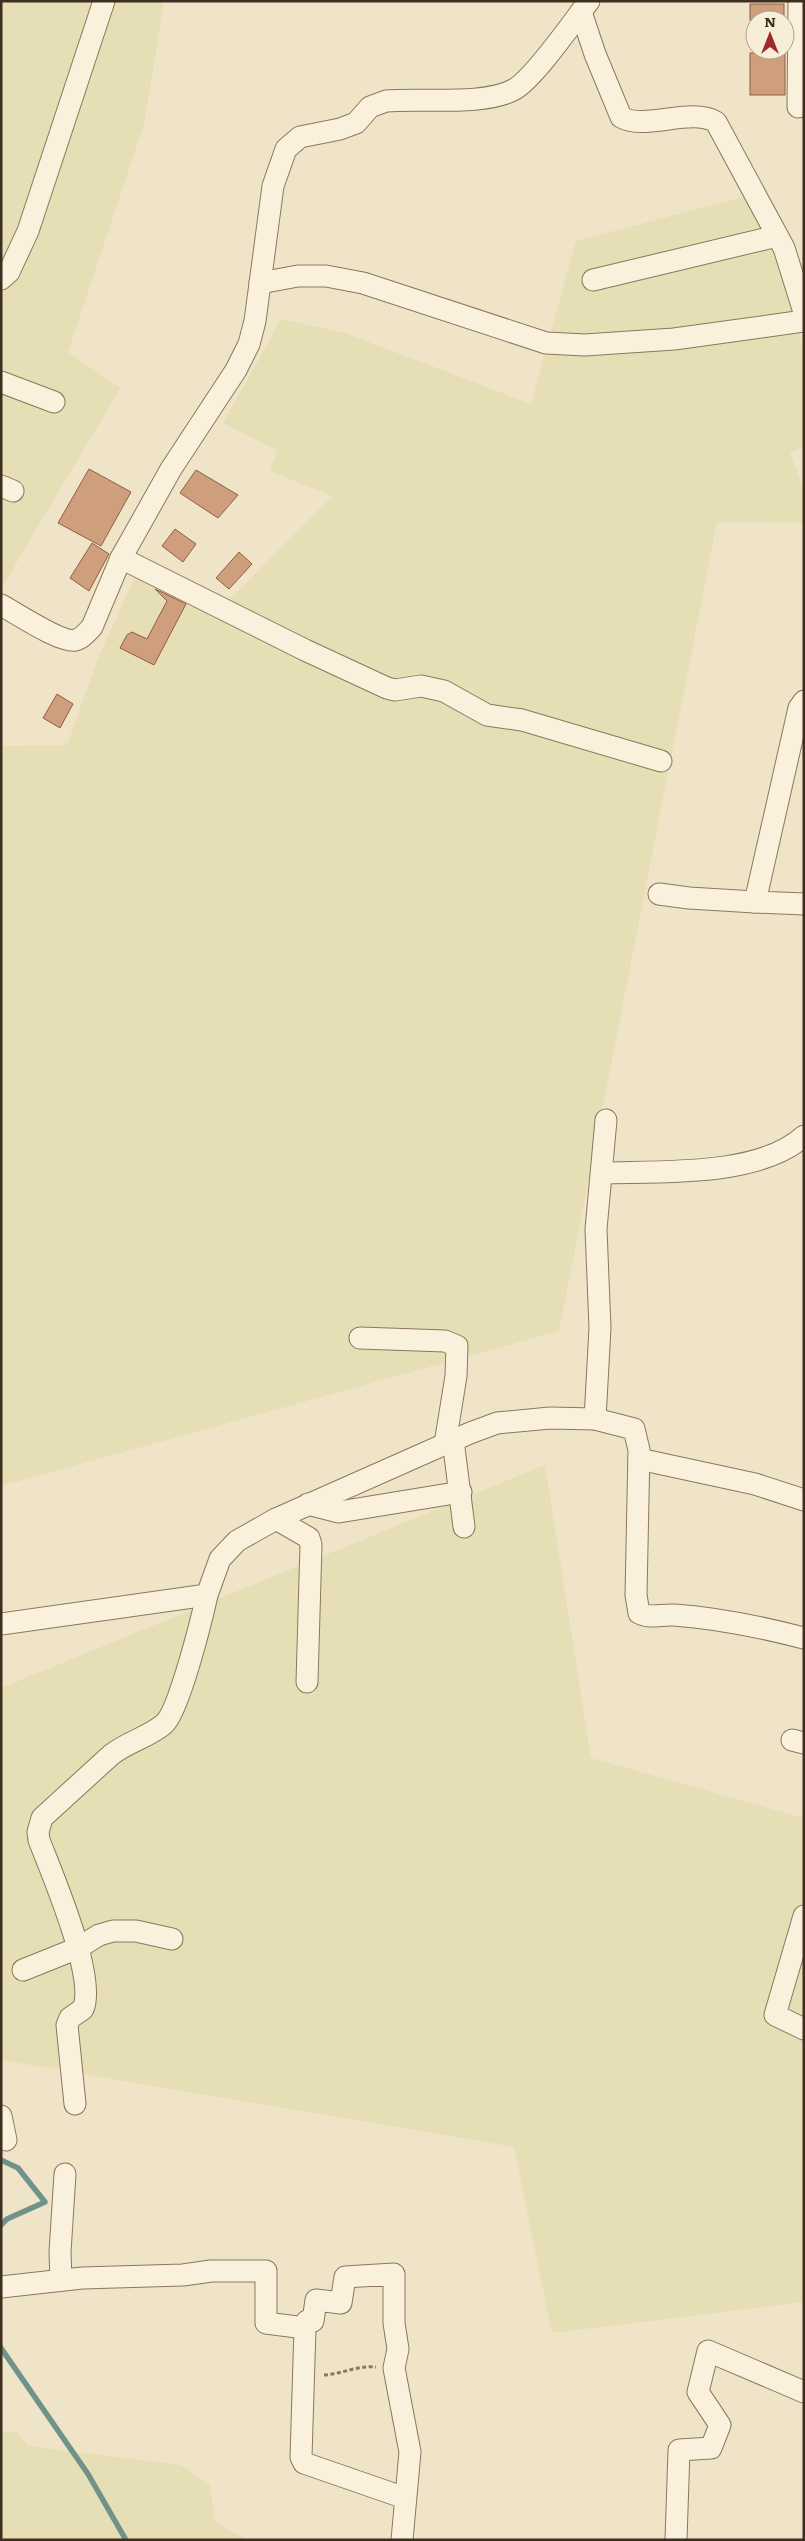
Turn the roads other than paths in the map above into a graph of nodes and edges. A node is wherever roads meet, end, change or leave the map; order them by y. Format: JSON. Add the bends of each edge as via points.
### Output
{"nodes":[{"id":1,"x":104,"y":1,"type":"edge"},
{"id":2,"x":799,"y":1,"type":"edge"},
{"id":3,"x":585,"y":7,"type":"edge"},
{"id":4,"x":802,"y":45,"type":"edge"},
{"id":5,"x":798,"y":107,"type":"dead end"},
{"id":6,"x":777,"y":236,"type":"junction"},
{"id":7,"x":1,"y":279,"type":"edge"},
{"id":8,"x":592,"y":280,"type":"dead end"},
{"id":9,"x":260,"y":283,"type":"junction"},
{"id":10,"x":804,"y":312,"type":"edge"},
{"id":11,"x":804,"y":321,"type":"edge"},
{"id":12,"x":1,"y":382,"type":"edge"},
{"id":13,"x":54,"y":402,"type":"dead end"},
{"id":14,"x":121,"y":558,"type":"junction"},
{"id":15,"x":1,"y":605,"type":"edge"},
{"id":16,"x":804,"y":701,"type":"edge"},
{"id":17,"x":661,"y":761,"type":"dead end"},
{"id":18,"x":659,"y":894,"type":"dead end"},
{"id":19,"x":755,"y":902,"type":"junction"},
{"id":20,"x":804,"y":904,"type":"edge"},
{"id":21,"x":606,"y":1120,"type":"dead end"},
{"id":22,"x":804,"y":1136,"type":"edge"},
{"id":23,"x":602,"y":1173,"type":"junction"},
{"id":24,"x":360,"y":1338,"type":"dead end"},
{"id":25,"x":595,"y":1419,"type":"junction"},
{"id":26,"x":449,"y":1442,"type":"junction"},
{"id":27,"x":639,"y":1459,"type":"junction"},
{"id":28,"x":461,"y":1492,"type":"junction"},
{"id":29,"x":804,"y":1500,"type":"edge"},
{"id":30,"x":308,"y":1504,"type":"junction"},
{"id":31,"x":276,"y":1519,"type":"junction"},
{"id":32,"x":464,"y":1528,"type":"dead end"},
{"id":33,"x":207,"y":1595,"type":"junction"},
{"id":34,"x":1,"y":1624,"type":"edge"},
{"id":35,"x":804,"y":1638,"type":"edge"},
{"id":36,"x":308,"y":1682,"type":"dead end"},
{"id":37,"x":804,"y":1916,"type":"edge"},
{"id":38,"x":172,"y":1939,"type":"dead end"},
{"id":39,"x":78,"y":1948,"type":"junction"},
{"id":40,"x":23,"y":1970,"type":"dead end"},
{"id":41,"x":804,"y":2029,"type":"edge"},
{"id":42,"x":76,"y":2104,"type":"dead end"},
{"id":43,"x":1,"y":2116,"type":"edge"},
{"id":44,"x":6,"y":2140,"type":"dead end"},
{"id":45,"x":65,"y":2174,"type":"dead end"},
{"id":46,"x":61,"y":2280,"type":"junction"},
{"id":47,"x":1,"y":2286,"type":"edge"},
{"id":48,"x":305,"y":2328,"type":"junction"},
{"id":49,"x":804,"y":2392,"type":"edge"},
{"id":50,"x":406,"y":2498,"type":"junction"},
{"id":51,"x":402,"y":2540,"type":"edge"},
{"id":52,"x":676,"y":2540,"type":"edge"}],
"edges":[{"from":1,"to":7,"type":"street","via":[[28,231],[9,272]]},
{"from":2,"to":4,"type":"street"},
{"from":3,"to":6,"type":"street","via":[[595,54],[621,117],[634,121],[703,117],[716,122]]},
{"from":3,"to":9,"type":"street","via":[[525,80],[505,94],[386,101],[370,107],[356,123],[314,132],[291,143],[273,186]]},
{"from":4,"to":5,"type":"street"},
{"from":6,"to":8,"type":"street"},
{"from":6,"to":10,"type":"street","via":[[790,264]]},
{"from":9,"to":11,"type":"street","via":[[298,276],[326,276],[363,282],[546,343],[568,345],[674,339]]},
{"from":9,"to":14,"type":"street","via":[[249,344],[236,370],[171,469]]},
{"from":12,"to":13,"type":"street"},
{"from":14,"to":15,"type":"street","via":[[92,627],[75,640],[54,634]]},
{"from":14,"to":17,"type":"street","via":[[387,688],[420,686],[444,690],[487,715],[522,720]]},
{"from":16,"to":19,"type":"street","via":[[797,717]]},
{"from":18,"to":19,"type":"street"},
{"from":19,"to":20,"type":"street"},
{"from":21,"to":23,"type":"street"},
{"from":22,"to":23,"type":"street","via":[[787,1149],[765,1158],[731,1165]]},
{"from":23,"to":25,"type":"street","via":[[596,1229],[600,1328]]},
{"from":24,"to":26,"type":"street","via":[[445,1341],[457,1346]]},
{"from":25,"to":26,"type":"street","via":[[497,1423]]},
{"from":25,"to":27,"type":"street","via":[[634,1430],[638,1438]]},
{"from":26,"to":28,"type":"street"},
{"from":26,"to":30,"type":"street"},
{"from":27,"to":29,"type":"street","via":[[755,1484]]},
{"from":27,"to":35,"type":"street","via":[[636,1595],[639,1613],[644,1616],[703,1617]]},
{"from":28,"to":30,"type":"street","via":[[339,1512]]},
{"from":28,"to":32,"type":"street"},
{"from":30,"to":31,"type":"street"},
{"from":31,"to":33,"type":"street","via":[[228,1548],[220,1559]]},
{"from":31,"to":36,"type":"street","via":[[310,1538]]},
{"from":33,"to":34,"type":"street"},
{"from":33,"to":39,"type":"street","via":[[198,1634],[170,1716],[155,1730],[111,1755],[42,1818],[39,1825],[39,1840]]},
{"from":37,"to":41,"type":"street","via":[[775,2015]]},
{"from":38,"to":39,"type":"street","via":[[136,1931],[112,1930]]},
{"from":39,"to":40,"type":"street"},
{"from":39,"to":42,"type":"street","via":[[86,2001],[81,2012],[70,2018],[67,2025]]},
{"from":43,"to":44,"type":"street"},
{"from":45,"to":46,"type":"street"},
{"from":46,"to":47,"type":"street"},
{"from":46,"to":48,"type":"street","via":[[266,2271],[266,2323]]},
{"from":48,"to":50,"type":"street","via":[[301,2457],[304,2463]]},
{"from":48,"to":50,"type":"street","via":[[307,2322],[313,2322],[316,2300],[341,2304],[346,2277],[394,2274],[394,2323],[398,2349],[394,2368],[410,2452]]},
{"from":49,"to":52,"type":"street","via":[[708,2351],[698,2392],[720,2425],[711,2448],[679,2450]]},
{"from":50,"to":51,"type":"street"}]}
